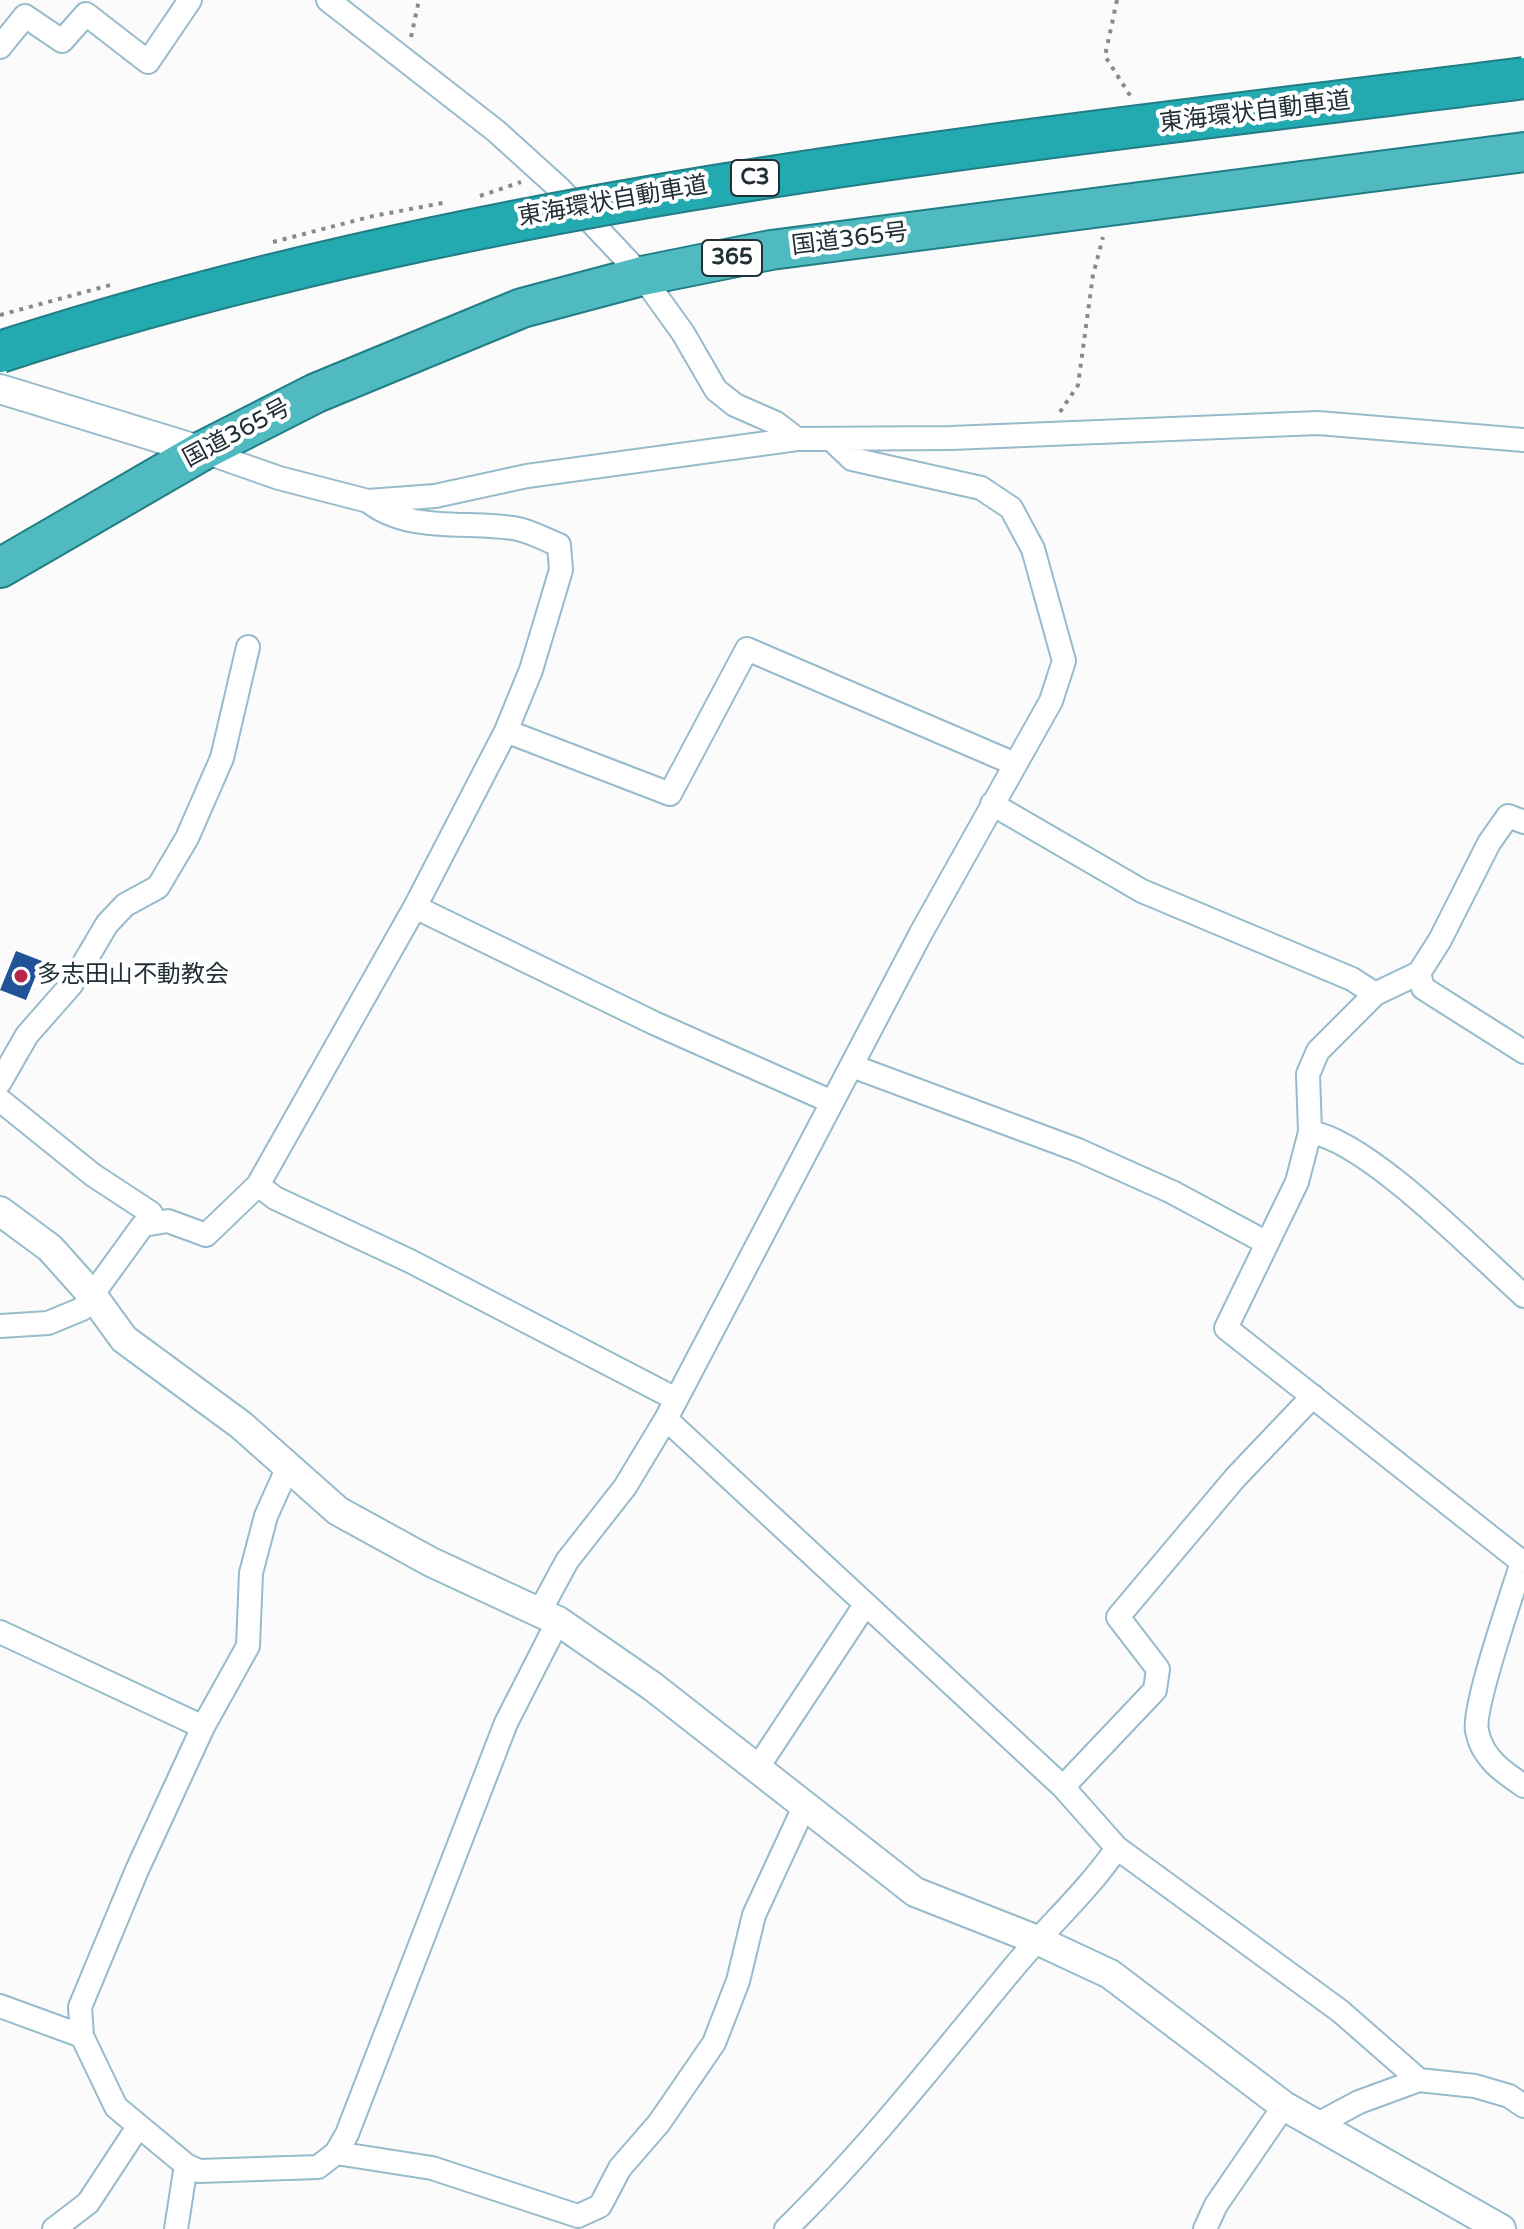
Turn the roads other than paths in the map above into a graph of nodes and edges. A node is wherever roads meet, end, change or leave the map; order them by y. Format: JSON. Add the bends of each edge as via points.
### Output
{"nodes":[{"id":1,"x":190,"y":0,"type":"edge"},
{"id":2,"x":328,"y":0,"type":"edge"},
{"id":3,"x":0,"y":47,"type":"edge"},
{"id":4,"x":1524,"y":78,"type":"edge"},
{"id":5,"x":1524,"y":152,"type":"edge"},
{"id":6,"x":642,"y":276,"type":"junction"},
{"id":7,"x":0,"y":352,"type":"edge"},
{"id":8,"x":0,"y":389,"type":"edge"},
{"id":9,"x":797,"y":439,"type":"junction"},
{"id":10,"x":832,"y":440,"type":"junction"},
{"id":11,"x":1524,"y":440,"type":"edge"},
{"id":12,"x":202,"y":451,"type":"junction"},
{"id":13,"x":368,"y":501,"type":"junction"},
{"id":14,"x":0,"y":568,"type":"edge"},
{"id":15,"x":248,"y":647,"type":"dead end"},
{"id":16,"x":506,"y":731,"type":"junction"},
{"id":17,"x":1015,"y":764,"type":"junction"},
{"id":18,"x":992,"y":804,"type":"junction"},
{"id":19,"x":1524,"y":822,"type":"edge"},
{"id":20,"x":415,"y":907,"type":"junction"},
{"id":21,"x":1419,"y":973,"type":"junction"},
{"id":22,"x":1375,"y":994,"type":"junction"},
{"id":23,"x":1524,"y":1052,"type":"edge"},
{"id":24,"x":852,"y":1066,"type":"junction"},
{"id":25,"x":0,"y":1082,"type":"edge"},
{"id":26,"x":0,"y":1100,"type":"edge"},
{"id":27,"x":832,"y":1102,"type":"junction"},
{"id":28,"x":1310,"y":1132,"type":"junction"},
{"id":29,"x":258,"y":1185,"type":"junction"},
{"id":30,"x":0,"y":1211,"type":"edge"},
{"id":31,"x":154,"y":1223,"type":"junction"},
{"id":32,"x":1267,"y":1243,"type":"junction"},
{"id":33,"x":92,"y":1295,"type":"junction"},
{"id":34,"x":1524,"y":1296,"type":"edge"},
{"id":35,"x":0,"y":1326,"type":"edge"},
{"id":36,"x":1313,"y":1396,"type":"junction"},
{"id":37,"x":671,"y":1409,"type":"junction"},
{"id":38,"x":287,"y":1469,"type":"junction"},
{"id":39,"x":1523,"y":1561,"type":"edge"},
{"id":40,"x":865,"y":1605,"type":"junction"},
{"id":41,"x":549,"y":1616,"type":"junction"},
{"id":42,"x":0,"y":1632,"type":"edge"},
{"id":43,"x":203,"y":1727,"type":"junction"},
{"id":44,"x":758,"y":1767,"type":"junction"},
{"id":45,"x":1524,"y":1786,"type":"edge"},
{"id":46,"x":1063,"y":1787,"type":"junction"},
{"id":47,"x":804,"y":1807,"type":"junction"},
{"id":48,"x":1117,"y":1848,"type":"junction"},
{"id":49,"x":1037,"y":1940,"type":"junction"},
{"id":50,"x":0,"y":2006,"type":"edge"},
{"id":51,"x":82,"y":2036,"type":"junction"},
{"id":52,"x":1419,"y":2080,"type":"junction"},
{"id":53,"x":1284,"y":2106,"type":"junction"},
{"id":54,"x":1524,"y":2106,"type":"edge"},
{"id":55,"x":1316,"y":2125,"type":"junction"},
{"id":56,"x":138,"y":2127,"type":"junction"},
{"id":57,"x":336,"y":2153,"type":"junction"},
{"id":58,"x":186,"y":2165,"type":"junction"},
{"id":59,"x":54,"y":2229,"type":"edge"},
{"id":60,"x":176,"y":2229,"type":"edge"},
{"id":61,"x":786,"y":2229,"type":"edge"},
{"id":62,"x":1205,"y":2229,"type":"edge"},
{"id":63,"x":1501,"y":2229,"type":"edge"}],
"edges":[{"from":1,"to":3,"type":"street","via":[[148,62],[86,14],[62,41],[25,16]]},
{"from":2,"to":6,"type":"street","via":[[496,131]]},
{"from":4,"to":7,"type":"highway","name":"東海環状自動車道","number":"C3","bridge":true,"via":[[820,168],[620,199],[328,259],[180,296]]},
{"from":5,"to":6,"type":"highway","name":"国道365号","number":"365","via":[[771,250]]},
{"from":6,"to":9,"type":"street","via":[[716,390]]},
{"from":6,"to":12,"type":"highway","name":"国道365号","number":"365","via":[[522,308],[316,393]]},
{"from":8,"to":12,"type":"street"},
{"from":9,"to":10,"type":"street"},
{"from":9,"to":13,"type":"street","via":[[527,476],[435,496]]},
{"from":10,"to":11,"type":"street","via":[[1318,423]]},
{"from":10,"to":17,"type":"street","via":[[852,459],[981,488],[1011,508],[1033,549],[1064,661],[1051,701]]},
{"from":12,"to":13,"type":"street"},
{"from":12,"to":14,"type":"highway","name":"国道365号","number":"365"},
{"from":13,"to":16,"type":"street","via":[[384,514],[520,530],[559,545],[561,570]]},
{"from":15,"to":25,"type":"street","via":[[222,758],[187,838],[158,887],[125,905],[107,924],[71,985],[27,1035]]},
{"from":16,"to":17,"type":"street","via":[[670,794],[747,649]]},
{"from":16,"to":20,"type":"street"},
{"from":17,"to":18,"type":"street"},
{"from":18,"to":22,"type":"street","via":[[1142,891],[1352,979]]},
{"from":18,"to":24,"type":"street"},
{"from":19,"to":21,"type":"street","via":[[1508,816],[1489,843]]},
{"from":20,"to":27,"type":"street"},
{"from":20,"to":29,"type":"street"},
{"from":21,"to":22,"type":"street"},
{"from":21,"to":23,"type":"street","via":[[1423,988]]},
{"from":22,"to":28,"type":"street","via":[[1318,1051],[1308,1074]]},
{"from":24,"to":27,"type":"street"},
{"from":24,"to":32,"type":"street","via":[[1078,1150]]},
{"from":26,"to":31,"type":"street","via":[[93,1175],[151,1213]]},
{"from":27,"to":37,"type":"street"},
{"from":28,"to":32,"type":"street","via":[[1297,1182]]},
{"from":28,"to":34,"type":"street","via":[[1329,1135],[1389,1177]]},
{"from":29,"to":31,"type":"street","via":[[206,1235],[168,1221]]},
{"from":29,"to":37,"type":"street","via":[[275,1198],[410,1261]]},
{"from":30,"to":33,"type":"street","via":[[50,1248]]},
{"from":31,"to":33,"type":"street","via":[[143,1225]]},
{"from":32,"to":36,"type":"street","via":[[1226,1328]]},
{"from":33,"to":35,"type":"street","via":[[82,1309],[48,1323]]},
{"from":33,"to":38,"type":"street","via":[[124,1339],[241,1425]]},
{"from":36,"to":39,"type":"street"},
{"from":36,"to":46,"type":"street","via":[[1235,1478],[1118,1617],[1158,1669],[1155,1690]]},
{"from":37,"to":40,"type":"street"},
{"from":37,"to":41,"type":"street","via":[[625,1487],[567,1561]]},
{"from":38,"to":41,"type":"street","via":[[338,1511],[484,1589]]},
{"from":38,"to":43,"type":"street","via":[[266,1516],[251,1573],[248,1646]]},
{"from":39,"to":45,"type":"street","via":[[1476,1730],[1494,1766]]},
{"from":40,"to":44,"type":"street"},
{"from":40,"to":46,"type":"street"},
{"from":41,"to":44,"type":"street"},
{"from":41,"to":57,"type":"street"},
{"from":42,"to":43,"type":"street"},
{"from":43,"to":51,"type":"street","via":[[80,2007]]},
{"from":44,"to":47,"type":"street"},
{"from":46,"to":48,"type":"street"},
{"from":47,"to":49,"type":"street","via":[[915,1892]]},
{"from":47,"to":57,"type":"street","via":[[754,1915],[738,1981],[714,2043],[659,2123],[620,2168],[600,2206],[578,2216],[432,2168]]},
{"from":48,"to":49,"type":"street","via":[[1090,1887]]},
{"from":48,"to":52,"type":"street","via":[[1340,2011]]},
{"from":49,"to":53,"type":"street","via":[[1110,1974]]},
{"from":49,"to":61,"type":"street","via":[[868,2142]]},
{"from":50,"to":51,"type":"street"},
{"from":51,"to":56,"type":"street","via":[[116,2107]]},
{"from":52,"to":54,"type":"street","via":[[1475,2086]]},
{"from":52,"to":55,"type":"street"},
{"from":53,"to":55,"type":"street"},
{"from":53,"to":62,"type":"street"},
{"from":55,"to":63,"type":"street"},
{"from":56,"to":58,"type":"street"},
{"from":56,"to":59,"type":"street","via":[[88,2203]]},
{"from":57,"to":58,"type":"street","via":[[318,2167],[245,2172],[199,2171]]},
{"from":58,"to":60,"type":"street"}]}
